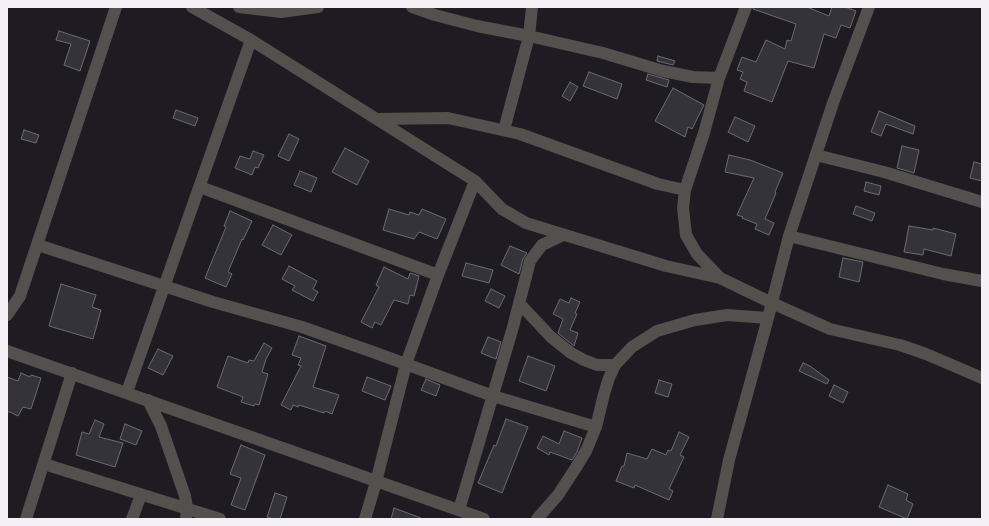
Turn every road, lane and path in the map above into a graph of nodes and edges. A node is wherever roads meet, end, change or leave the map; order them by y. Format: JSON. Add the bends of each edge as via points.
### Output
{"nodes":[{"id":1,"x":116,"y":7,"type":"edge"},
{"id":2,"x":192,"y":7,"type":"edge"},
{"id":3,"x":239,"y":7,"type":"edge"},
{"id":4,"x":318,"y":7,"type":"edge"},
{"id":5,"x":412,"y":7,"type":"edge"},
{"id":6,"x":532,"y":7,"type":"edge"},
{"id":7,"x":746,"y":7,"type":"edge"},
{"id":8,"x":870,"y":7,"type":"edge"},
{"id":9,"x":529,"y":36,"type":"junction"},
{"id":10,"x":251,"y":40,"type":"junction"},
{"id":11,"x":719,"y":78,"type":"junction"},
{"id":12,"x":377,"y":119,"type":"junction"},
{"id":13,"x":504,"y":130,"type":"junction"},
{"id":14,"x":816,"y":155,"type":"junction"},
{"id":15,"x":475,"y":182,"type":"junction"},
{"id":16,"x":200,"y":187,"type":"junction"},
{"id":17,"x":685,"y":190,"type":"junction"},
{"id":18,"x":982,"y":202,"type":"edge"},
{"id":19,"x":563,"y":235,"type":"junction"},
{"id":20,"x":789,"y":236,"type":"junction"},
{"id":21,"x":38,"y":244,"type":"junction"},
{"id":22,"x":438,"y":275,"type":"junction"},
{"id":23,"x":720,"y":278,"type":"junction"},
{"id":24,"x":982,"y":281,"type":"edge"},
{"id":25,"x":165,"y":286,"type":"junction"},
{"id":26,"x":519,"y":303,"type":"junction"},
{"id":27,"x":772,"y":303,"type":"junction"},
{"id":28,"x":7,"y":315,"type":"edge"},
{"id":29,"x":768,"y":318,"type":"junction"},
{"id":30,"x":7,"y":351,"type":"edge"},
{"id":31,"x":406,"y":364,"type":"junction"},
{"id":32,"x":616,"y":365,"type":"junction"},
{"id":33,"x":72,"y":373,"type":"junction"},
{"id":34,"x":982,"y":378,"type":"edge"},
{"id":35,"x":127,"y":392,"type":"junction"},
{"id":36,"x":493,"y":396,"type":"junction"},
{"id":37,"x":148,"y":400,"type":"junction"},
{"id":38,"x":596,"y":427,"type":"junction"},
{"id":39,"x":44,"y":464,"type":"junction"},
{"id":40,"x":376,"y":482,"type":"junction"},
{"id":41,"x":141,"y":495,"type":"junction"},
{"id":42,"x":459,"y":510,"type":"junction"},
{"id":43,"x":186,"y":514,"type":"edge"},
{"id":44,"x":26,"y":519,"type":"edge"},
{"id":45,"x":132,"y":519,"type":"edge"},
{"id":46,"x":220,"y":519,"type":"edge"},
{"id":47,"x":364,"y":519,"type":"edge"},
{"id":48,"x":484,"y":519,"type":"edge"},
{"id":49,"x":537,"y":519,"type":"edge"},
{"id":50,"x":717,"y":519,"type":"edge"}],
"edges":[{"from":1,"to":21,"type":"street"},
{"from":2,"to":10,"type":"street"},
{"from":3,"to":4,"type":"street","via":[[281,12]]},
{"from":5,"to":9,"type":"street","via":[[478,26]]},
{"from":6,"to":9,"type":"street"},
{"from":7,"to":11,"type":"street"},
{"from":8,"to":14,"type":"street"},
{"from":9,"to":11,"type":"street","via":[[603,53],[663,71],[693,77]]},
{"from":9,"to":13,"type":"street"},
{"from":10,"to":12,"type":"street"},
{"from":10,"to":16,"type":"street"},
{"from":11,"to":17,"type":"street"},
{"from":12,"to":13,"type":"street","via":[[448,118]]},
{"from":12,"to":15,"type":"street"},
{"from":13,"to":17,"type":"street","via":[[658,184]]},
{"from":14,"to":18,"type":"street","via":[[884,172]]},
{"from":14,"to":20,"type":"street"},
{"from":15,"to":19,"type":"street","via":[[502,210],[526,222]]},
{"from":15,"to":22,"type":"street"},
{"from":16,"to":22,"type":"street"},
{"from":16,"to":25,"type":"street"},
{"from":17,"to":23,"type":"street","via":[[683,208],[686,235],[697,254]]},
{"from":19,"to":23,"type":"street","via":[[666,266]]},
{"from":19,"to":26,"type":"street","via":[[542,245],[530,261]]},
{"from":20,"to":24,"type":"street","via":[[943,274]]},
{"from":20,"to":27,"type":"street"},
{"from":21,"to":25,"type":"street"},
{"from":21,"to":28,"type":"street","via":[[20,296]]},
{"from":22,"to":31,"type":"street"},
{"from":23,"to":27,"type":"street"},
{"from":25,"to":31,"type":"street","via":[[302,327]]},
{"from":25,"to":35,"type":"street"},
{"from":26,"to":32,"type":"street","via":[[571,354],[597,365]]},
{"from":26,"to":36,"type":"street"},
{"from":27,"to":29,"type":"street"},
{"from":27,"to":34,"type":"street","via":[[830,329],[900,345]]},
{"from":29,"to":32,"type":"street","via":[[727,315],[695,320],[657,331],[632,347]]},
{"from":29,"to":50,"type":"street","via":[[729,460]]},
{"from":30,"to":33,"type":"street"},
{"from":31,"to":36,"type":"street"},
{"from":31,"to":40,"type":"street"},
{"from":32,"to":38,"type":"street","via":[[609,378]]},
{"from":33,"to":35,"type":"street"},
{"from":33,"to":39,"type":"street"},
{"from":35,"to":37,"type":"street"},
{"from":36,"to":38,"type":"street"},
{"from":36,"to":42,"type":"street"},
{"from":37,"to":40,"type":"street"},
{"from":37,"to":43,"type":"street","via":[[162,426],[185,496]]},
{"from":38,"to":49,"type":"street","via":[[576,469]]},
{"from":39,"to":41,"type":"street"},
{"from":39,"to":44,"type":"street"},
{"from":40,"to":42,"type":"street"},
{"from":40,"to":47,"type":"street"},
{"from":41,"to":43,"type":"street"},
{"from":41,"to":45,"type":"street"},
{"from":42,"to":48,"type":"street"},
{"from":43,"to":46,"type":"street"}]}
